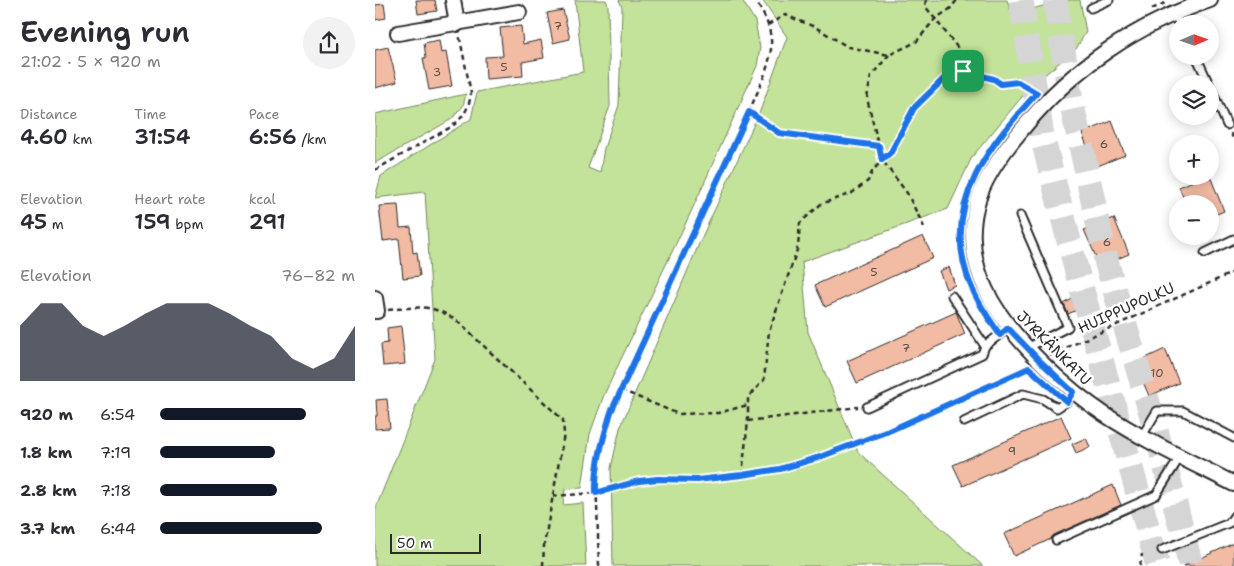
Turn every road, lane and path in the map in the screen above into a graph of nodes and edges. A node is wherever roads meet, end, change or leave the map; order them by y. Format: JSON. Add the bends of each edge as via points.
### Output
{"nodes":[{"id":1,"x":453,"y":0,"type":"edge"},
{"id":2,"x":755,"y":0,"type":"edge"},
{"id":3,"x":926,"y":0,"type":"edge"},
{"id":4,"x":957,"y":0,"type":"edge"},
{"id":5,"x":1109,"y":0,"type":"edge"},
{"id":6,"x":1201,"y":1,"type":"edge"},
{"id":7,"x":1091,"y":8,"type":"dead end"},
{"id":8,"x":1149,"y":11,"type":"dead end"},
{"id":9,"x":519,"y":12,"type":"dead end"},
{"id":10,"x":1175,"y":12,"type":"edge"},
{"id":11,"x":935,"y":19,"type":"junction"},
{"id":12,"x":457,"y":24,"type":"junction"},
{"id":13,"x":768,"y":25,"type":"junction"},
{"id":14,"x":398,"y":33,"type":"dead end"},
{"id":15,"x":889,"y":55,"type":"junction"},
{"id":16,"x":961,"y":62,"type":"junction"},
{"id":17,"x":1031,"y":100,"type":"dead end"},
{"id":18,"x":1219,"y":106,"type":"edge"},
{"id":19,"x":749,"y":112,"type":"junction"},
{"id":20,"x":1227,"y":125,"type":"dead end"},
{"id":21,"x":879,"y":146,"type":"junction"},
{"id":22,"x":882,"y":160,"type":"junction"},
{"id":23,"x":375,"y":170,"type":"edge"},
{"id":24,"x":1020,"y":216,"type":"dead end"},
{"id":25,"x":924,"y":227,"type":"dead end"},
{"id":26,"x":1234,"y":240,"type":"edge"},
{"id":27,"x":1205,"y":253,"type":"dead end"},
{"id":28,"x":1234,"y":272,"type":"edge"},
{"id":29,"x":953,"y":296,"type":"dead end"},
{"id":30,"x":376,"y":306,"type":"edge"},
{"id":31,"x":1008,"y":328,"type":"junction"},
{"id":32,"x":985,"y":346,"type":"junction"},
{"id":33,"x":1025,"y":355,"type":"junction"},
{"id":34,"x":1034,"y":367,"type":"junction"},
{"id":35,"x":621,"y":390,"type":"junction"},
{"id":36,"x":1073,"y":392,"type":"junction"},
{"id":37,"x":748,"y":405,"type":"junction"},
{"id":38,"x":867,"y":407,"type":"joint"},
{"id":39,"x":748,"y":421,"type":"junction"},
{"id":40,"x":964,"y":422,"type":"dead end"},
{"id":41,"x":1142,"y":436,"type":"junction"},
{"id":42,"x":1234,"y":438,"type":"edge"},
{"id":43,"x":1181,"y":456,"type":"junction"},
{"id":44,"x":742,"y":475,"type":"junction"},
{"id":45,"x":1234,"y":484,"type":"edge"},
{"id":46,"x":596,"y":493,"type":"junction"},
{"id":47,"x":553,"y":496,"type":"junction"},
{"id":48,"x":1234,"y":516,"type":"edge"},
{"id":49,"x":1056,"y":540,"type":"dead end"},
{"id":50,"x":1162,"y":550,"type":"dead end"},
{"id":51,"x":1142,"y":554,"type":"dead end"},
{"id":52,"x":543,"y":566,"type":"edge"},
{"id":53,"x":599,"y":566,"type":"edge"},
{"id":54,"x":1140,"y":566,"type":"edge"}],
"edges":[{"from":1,"to":12,"type":"street"},
{"from":2,"to":13,"type":"path"},
{"from":3,"to":11,"type":"path","via":[[925,6]]},
{"from":4,"to":11,"type":"path"},
{"from":5,"to":7,"type":"lane"},
{"from":6,"to":10,"type":"street","name":"JYRKÄNKATU"},
{"from":8,"to":10,"type":"path"},
{"from":9,"to":12,"type":"street"},
{"from":10,"to":31,"type":"street","name":"JYRKÄNKATU","via":[[1115,44],[1085,65],[1036,112],[995,164],[980,194],[973,243],[987,295]]},
{"from":11,"to":15,"type":"path","via":[[916,42]]},
{"from":11,"to":16,"type":"path","via":[[957,47]]},
{"from":12,"to":14,"type":"street"},
{"from":12,"to":23,"type":"path","via":[[471,93],[467,112],[451,127]]},
{"from":13,"to":15,"type":"path","via":[[785,15],[815,27],[848,47]]},
{"from":13,"to":19,"type":"path","via":[[771,50]]},
{"from":15,"to":21,"type":"path","via":[[871,76],[867,98]]},
{"from":16,"to":17,"type":"path","via":[[963,71],[1001,84],[1018,82],[1037,93]]},
{"from":16,"to":22,"type":"path","via":[[914,108],[891,152]]},
{"from":18,"to":20,"type":"lane"},
{"from":19,"to":21,"type":"path","via":[[779,133]]},
{"from":19,"to":35,"type":"path"},
{"from":21,"to":22,"type":"path"},
{"from":22,"to":25,"type":"path","via":[[907,193]]},
{"from":22,"to":37,"type":"path","via":[[868,181],[852,193],[821,204],[800,223],[798,248],[769,331],[764,380],[748,397]]},
{"from":24,"to":33,"type":"lane","via":[[1068,326]]},
{"from":26,"to":27,"type":"lane"},
{"from":28,"to":34,"type":"path","name":"HUIPPUPOLKU","via":[[1051,354]]},
{"from":29,"to":32,"type":"lane"},
{"from":30,"to":47,"type":"path","via":[[434,308],[447,314],[559,415],[563,420],[564,434]]},
{"from":31,"to":32,"type":"lane"},
{"from":31,"to":33,"type":"street","name":"JYRKÄNKATU"},
{"from":32,"to":38,"type":"lane","via":[[982,354]]},
{"from":33,"to":34,"type":"street","name":"JYRKÄNKATU"},
{"from":33,"to":34,"type":"path"},
{"from":34,"to":36,"type":"street","name":"JYRKÄNKATU"},
{"from":34,"to":44,"type":"path","name":"HUIPPUPOLKU","via":[[891,430],[817,458],[780,469]]},
{"from":35,"to":37,"type":"path","via":[[678,414],[718,413]]},
{"from":35,"to":46,"type":"path","via":[[601,447]]},
{"from":36,"to":40,"type":"lane","via":[[1067,402],[1057,408],[1043,399],[1023,394]]},
{"from":36,"to":41,"type":"street","name":"JYRKÄNKATU"},
{"from":37,"to":39,"type":"path"},
{"from":38,"to":39,"type":"path"},
{"from":39,"to":44,"type":"path"},
{"from":41,"to":42,"type":"lane","via":[[1157,411],[1183,411]]},
{"from":41,"to":43,"type":"street","name":"JYRKÄNKATU"},
{"from":43,"to":45,"type":"street","name":"JYRKÄNKATU"},
{"from":43,"to":49,"type":"lane","via":[[1156,495]]},
{"from":44,"to":46,"type":"path","name":"HUIPPUPOLKU","via":[[639,481]]},
{"from":46,"to":47,"type":"path","name":"HUIPPUPOLKU"},
{"from":46,"to":53,"type":"path"},
{"from":47,"to":52,"type":"path"},
{"from":48,"to":50,"type":"lane","via":[[1229,523]]},
{"from":51,"to":54,"type":"path"}]}
